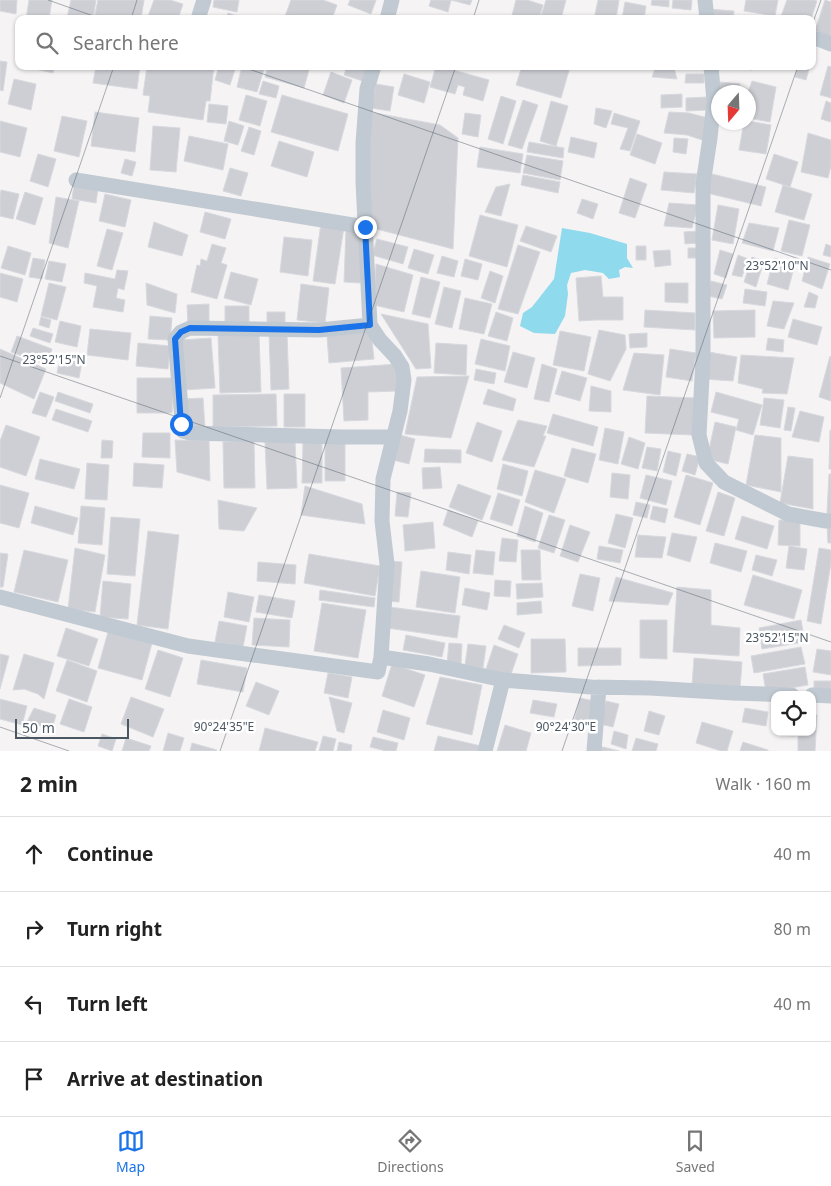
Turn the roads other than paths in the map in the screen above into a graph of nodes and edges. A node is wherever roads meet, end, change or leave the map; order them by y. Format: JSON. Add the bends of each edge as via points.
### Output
{"nodes":[{"id":1,"x":204,"y":0,"type":"edge"},
{"id":2,"x":392,"y":0,"type":"edge"},
{"id":3,"x":705,"y":0,"type":"edge"},
{"id":4,"x":199,"y":15,"type":"edge"},
{"id":5,"x":388,"y":15,"type":"edge"},
{"id":6,"x":707,"y":15,"type":"edge"},
{"id":7,"x":373,"y":70,"type":"edge"},
{"id":8,"x":711,"y":70,"type":"edge"},
{"id":9,"x":76,"y":180,"type":"dead end"},
{"id":10,"x":365,"y":227,"type":"junction"},
{"id":11,"x":370,"y":325,"type":"junction"},
{"id":12,"x":393,"y":437,"type":"junction"},
{"id":13,"x":831,"y":521,"type":"edge"},
{"id":14,"x":0,"y":597,"type":"edge"},
{"id":15,"x":382,"y":657,"type":"junction"},
{"id":16,"x":503,"y":680,"type":"junction"},
{"id":17,"x":599,"y":687,"type":"junction"},
{"id":18,"x":771,"y":694,"type":"edge"},
{"id":19,"x":816,"y":695,"type":"edge"},
{"id":20,"x":831,"y":696,"type":"edge"},
{"id":21,"x":485,"y":751,"type":"edge"},
{"id":22,"x":594,"y":751,"type":"edge"}],
"edges":[{"from":1,"to":4,"type":"street"},
{"from":2,"to":5,"type":"street"},
{"from":3,"to":6,"type":"street"},
{"from":7,"to":10,"type":"street","via":[[367,88],[363,143]]},
{"from":8,"to":13,"type":"street","via":[[714,101],[704,184],[704,358],[699,435],[706,462],[724,482],[788,514]]},
{"from":9,"to":10,"type":"street"},
{"from":10,"to":11,"type":"street"},
{"from":11,"to":12,"type":"street","via":[[402,366],[404,380]]},
{"from":11,"to":12,"type":"street","via":[[319,330],[190,328],[181,332],[175,339],[182,431]]},
{"from":12,"to":15,"type":"street","via":[[383,479],[382,521],[387,564]]},
{"from":14,"to":15,"type":"street","via":[[188,646],[378,672]]},
{"from":15,"to":16,"type":"street"},
{"from":16,"to":17,"type":"street"},
{"from":16,"to":21,"type":"street"},
{"from":17,"to":18,"type":"street"},
{"from":17,"to":22,"type":"street"},
{"from":19,"to":20,"type":"street"}]}
